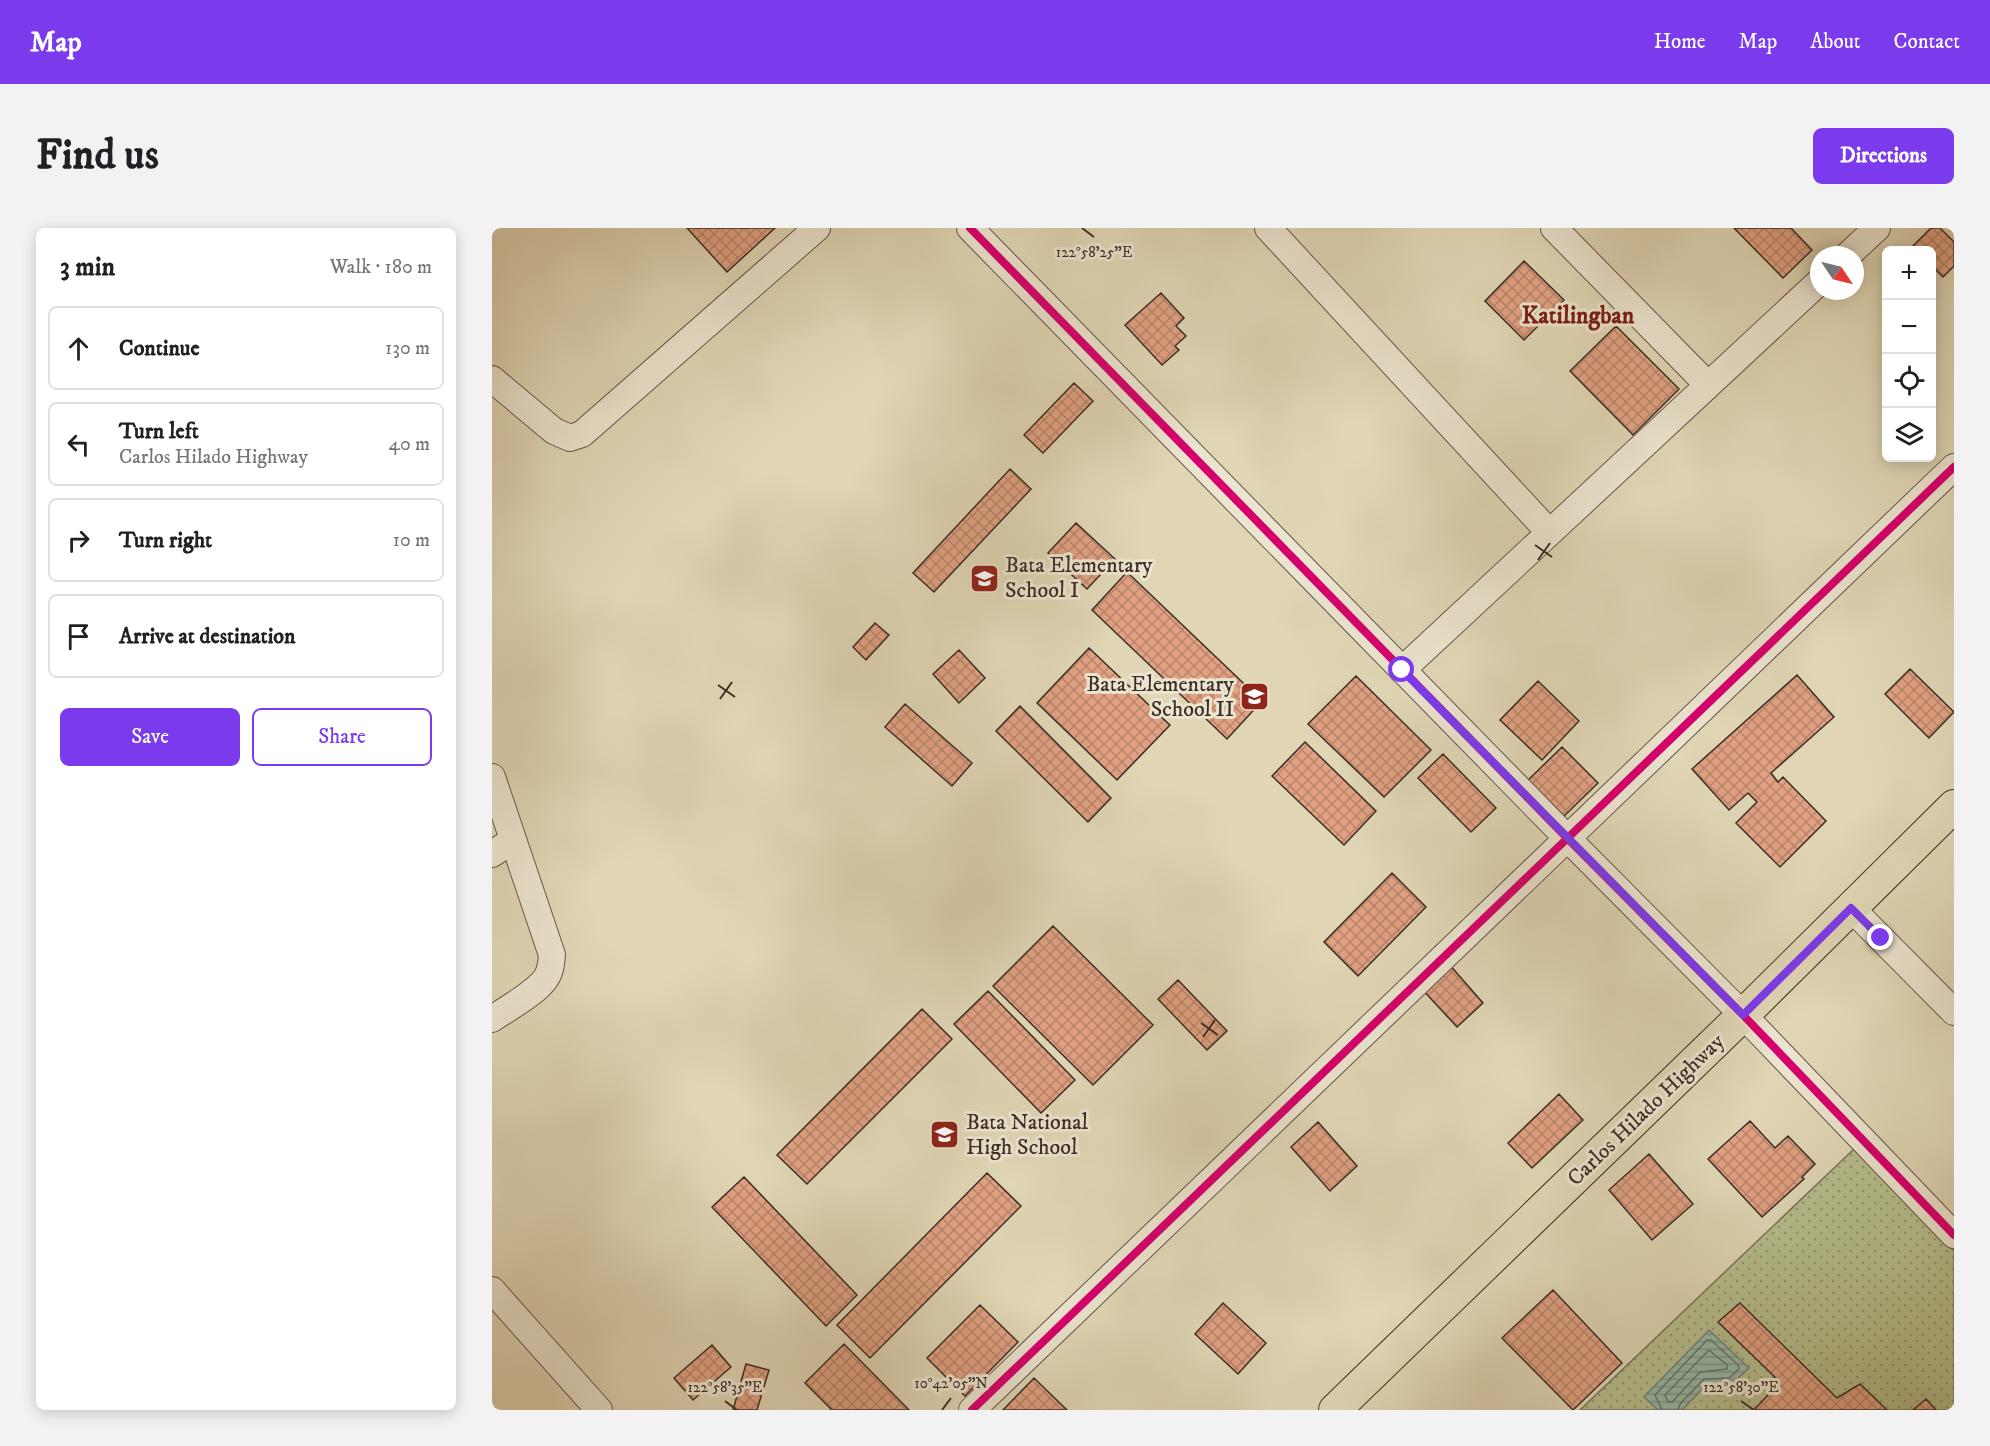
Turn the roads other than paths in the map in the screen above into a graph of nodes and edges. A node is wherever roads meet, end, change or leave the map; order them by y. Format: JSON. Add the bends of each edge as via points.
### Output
{"nodes":[{"id":1,"x":817,"y":228,"type":"edge"},
{"id":2,"x":970,"y":228,"type":"edge"},
{"id":3,"x":1268,"y":228,"type":"edge"},
{"id":4,"x":1554,"y":228,"type":"edge"},
{"id":5,"x":1810,"y":290,"type":"edge"},
{"id":6,"x":492,"y":380,"type":"edge"},
{"id":7,"x":1708,"y":385,"type":"junction"},
{"id":8,"x":1954,"y":467,"type":"edge"},
{"id":9,"x":1549,"y":532,"type":"junction"},
{"id":10,"x":1402,"y":670,"type":"junction"},
{"id":11,"x":492,"y":777,"type":"edge"},
{"id":12,"x":1954,"y":806,"type":"edge"},
{"id":13,"x":1567,"y":838,"type":"junction"},
{"id":14,"x":502,"y":847,"type":"edge"},
{"id":15,"x":1851,"y":908,"type":"junction"},
{"id":16,"x":1954,"y":1012,"type":"edge"},
{"id":17,"x":1743,"y":1015,"type":"junction"},
{"id":18,"x":492,"y":1019,"type":"edge"},
{"id":19,"x":1954,"y":1235,"type":"edge"},
{"id":20,"x":492,"y":1290,"type":"edge"},
{"id":21,"x":599,"y":1410,"type":"edge"},
{"id":22,"x":972,"y":1410,"type":"edge"},
{"id":23,"x":1335,"y":1410,"type":"edge"}],
"edges":[{"from":1,"to":6,"type":"street","via":[[582,434],[570,438],[554,431]]},
{"from":2,"to":10,"type":"street"},
{"from":3,"to":9,"type":"street"},
{"from":4,"to":7,"type":"street"},
{"from":5,"to":7,"type":"street"},
{"from":7,"to":9,"type":"street"},
{"from":8,"to":13,"type":"street"},
{"from":9,"to":10,"type":"street"},
{"from":10,"to":13,"type":"street"},
{"from":11,"to":14,"type":"street"},
{"from":12,"to":15,"type":"main road","name":"Carlos Hilado Highway"},
{"from":13,"to":17,"type":"street"},
{"from":13,"to":22,"type":"street"},
{"from":14,"to":18,"type":"street","via":[[552,955],[546,978]]},
{"from":15,"to":16,"type":"street"},
{"from":15,"to":17,"type":"main road","name":"Carlos Hilado Highway"},
{"from":17,"to":19,"type":"street"},
{"from":17,"to":23,"type":"main road","name":"Carlos Hilado Highway"},
{"from":20,"to":21,"type":"street"}]}
